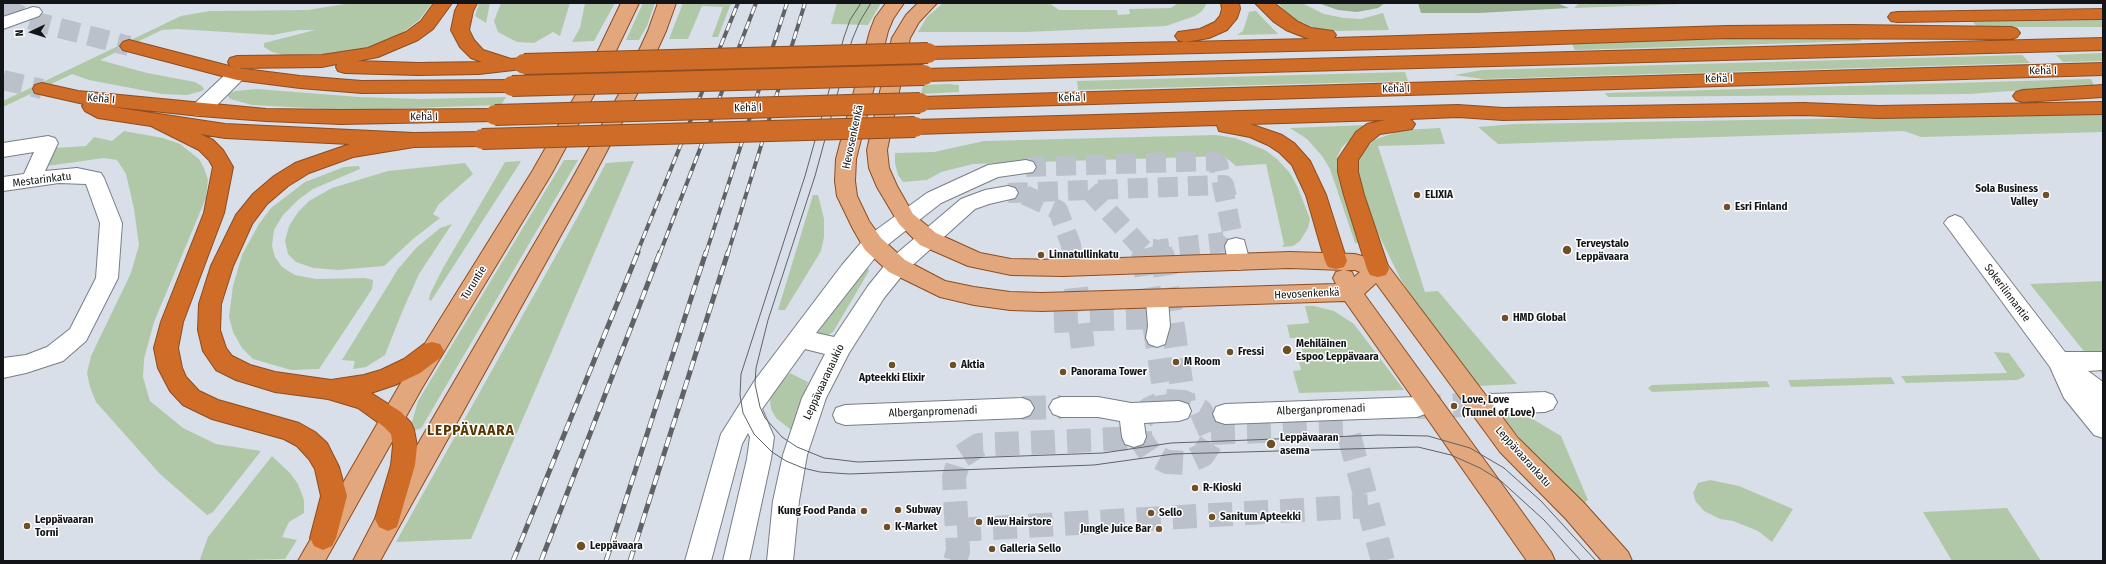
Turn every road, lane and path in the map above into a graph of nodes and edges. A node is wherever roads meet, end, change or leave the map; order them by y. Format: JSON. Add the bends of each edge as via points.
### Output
{"nodes":[{"id":1,"x":442,"y":3,"type":"edge"},
{"id":2,"x":468,"y":3,"type":"edge"},
{"id":3,"x":630,"y":3,"type":"edge"},
{"id":4,"x":667,"y":3,"type":"edge"},
{"id":5,"x":895,"y":3,"type":"edge"},
{"id":6,"x":928,"y":3,"type":"edge"},
{"id":7,"x":1230,"y":3,"type":"edge"},
{"id":8,"x":1264,"y":3,"type":"edge"},
{"id":9,"x":33,"y":12,"type":"dead end"},
{"id":10,"x":2103,"y":14,"type":"edge"},
{"id":11,"x":3,"y":23,"type":"edge"},
{"id":12,"x":2103,"y":33,"type":"edge"},
{"id":13,"x":1543,"y":38,"type":"junction"},
{"id":14,"x":1400,"y":42,"type":"junction"},
{"id":15,"x":2103,"y":44,"type":"edge"},
{"id":16,"x":129,"y":46,"type":"tunnel mouth"},
{"id":17,"x":1113,"y":48,"type":"junction"},
{"id":18,"x":184,"y":59,"type":"junction"},
{"id":19,"x":282,"y":63,"type":"junction"},
{"id":20,"x":520,"y":64,"type":"junction"},
{"id":21,"x":2103,"y":69,"type":"edge"},
{"id":22,"x":237,"y":74,"type":"junction"},
{"id":23,"x":42,"y":89,"type":"tunnel mouth"},
{"id":24,"x":2103,"y":90,"type":"edge"},
{"id":25,"x":78,"y":97,"type":"junction"},
{"id":26,"x":2103,"y":108,"type":"edge"},
{"id":27,"x":1804,"y":109,"type":"junction"},
{"id":28,"x":200,"y":110,"type":"junction"},
{"id":29,"x":1503,"y":114,"type":"junction"},
{"id":30,"x":1151,"y":120,"type":"junction"},
{"id":31,"x":158,"y":122,"type":"junction"},
{"id":32,"x":414,"y":140,"type":"junction"},
{"id":33,"x":3,"y":150,"type":"edge"},
{"id":34,"x":1026,"y":167,"type":"tunnel mouth"},
{"id":35,"x":31,"y":180,"type":"junction"},
{"id":36,"x":3,"y":184,"type":"edge"},
{"id":37,"x":944,"y":193,"type":"junction"},
{"id":38,"x":906,"y":219,"type":"junction"},
{"id":39,"x":1954,"y":223,"type":"dead end"},
{"id":40,"x":928,"y":239,"type":"junction"},
{"id":41,"x":874,"y":244,"type":"junction"},
{"id":42,"x":1336,"y":261,"type":"junction"},
{"id":43,"x":897,"y":266,"type":"junction"},
{"id":44,"x":1378,"y":269,"type":"junction"},
{"id":45,"x":1351,"y":292,"type":"junction"},
{"id":46,"x":1157,"y":299,"type":"junction"},
{"id":47,"x":804,"y":335,"type":"junction"},
{"id":48,"x":1157,"y":338,"type":"dead end"},
{"id":49,"x":840,"y":347,"type":"junction"},
{"id":50,"x":432,"y":351,"type":"junction"},
{"id":51,"x":2103,"y":361,"type":"edge"},
{"id":52,"x":2059,"y":362,"type":"junction"},
{"id":53,"x":3,"y":368,"type":"edge"},
{"id":54,"x":328,"y":389,"type":"junction"},
{"id":55,"x":2103,"y":401,"type":"edge"},
{"id":56,"x":1544,"y":402,"type":"dead end"},
{"id":57,"x":1492,"y":404,"type":"tunnel mouth"},
{"id":58,"x":1061,"y":406,"type":"tunnel mouth"},
{"id":59,"x":1417,"y":407,"type":"tunnel mouth"},
{"id":60,"x":1022,"y":408,"type":"tunnel mouth"},
{"id":61,"x":750,"y":409,"type":"junction"},
{"id":62,"x":1179,"y":411,"type":"tunnel mouth"},
{"id":63,"x":1131,"y":413,"type":"junction"},
{"id":64,"x":1225,"y":414,"type":"dead end"},
{"id":65,"x":845,"y":415,"type":"dead end"},
{"id":66,"x":392,"y":419,"type":"junction"},
{"id":67,"x":2103,"y":428,"type":"edge"},
{"id":68,"x":1134,"y":437,"type":"tunnel mouth"},
{"id":69,"x":388,"y":519,"type":"junction"},
{"id":70,"x":323,"y":538,"type":"junction"},
{"id":71,"x":311,"y":561,"type":"edge"},
{"id":72,"x":366,"y":561,"type":"edge"},
{"id":73,"x":698,"y":561,"type":"edge"},
{"id":74,"x":736,"y":561,"type":"edge"},
{"id":75,"x":780,"y":561,"type":"edge"},
{"id":76,"x":1542,"y":561,"type":"edge"},
{"id":77,"x":1619,"y":561,"type":"edge"}],
"edges":[{"from":1,"to":19,"type":"highway","via":[[427,25],[412,36],[372,53],[346,59]]},
{"from":2,"to":20,"type":"highway","via":[[460,30],[466,43],[477,54],[494,61]]},
{"from":3,"to":50,"type":"main road","name":"Turuntie","via":[[592,82],[542,173]]},
{"from":4,"to":69,"type":"main road","via":[[628,94],[581,181]]},
{"from":5,"to":41,"type":"main road","name":"Hevosenkenkä","via":[[884,18],[879,31],[846,159],[847,196],[860,224]]},
{"from":6,"to":38,"type":"main road","via":[[912,19],[901,38],[877,150],[879,168]]},
{"from":7,"to":17,"type":"highway","via":[[1228,18],[1214,30],[1203,34],[1160,38]]},
{"from":8,"to":14,"type":"highway","via":[[1280,18],[1307,32],[1321,35],[1354,34]]},
{"from":9,"to":11,"type":"street"},
{"from":10,"to":13,"type":"highway","via":[[1837,17],[1624,28]]},
{"from":12,"to":13,"type":"highway","via":[[1727,32]]},
{"from":13,"to":14,"type":"highway"},
{"from":14,"to":17,"type":"highway"},
{"from":15,"to":22,"type":"highway","bridge":true,"via":[[512,86],[362,87]]},
{"from":16,"to":18,"type":"highway"},
{"from":17,"to":20,"type":"highway","bridge":true},
{"from":18,"to":19,"type":"highway"},
{"from":18,"to":22,"type":"highway"},
{"from":19,"to":20,"type":"highway","via":[[418,69]]},
{"from":21,"to":28,"type":"highway","name":"Kehä I","bridge":true,"via":[[495,116],[341,118]]},
{"from":22,"to":28,"type":"street"},
{"from":23,"to":25,"type":"highway","name":"Kehä I"},
{"from":24,"to":27,"type":"highway","via":[[1962,100],[1872,101]]},
{"from":25,"to":28,"type":"highway","name":"Kehä I"},
{"from":25,"to":31,"type":"highway","via":[[105,113]]},
{"from":26,"to":27,"type":"highway","via":[[1879,112]]},
{"from":27,"to":29,"type":"highway"},
{"from":29,"to":30,"type":"highway","via":[[1458,111]]},
{"from":29,"to":44,"type":"highway","via":[[1464,121],[1390,125],[1374,129],[1362,137],[1348,158],[1348,172]]},
{"from":30,"to":32,"type":"highway","bridge":true},
{"from":30,"to":42,"type":"highway","via":[[1254,131],[1287,148],[1300,160],[1307,172]]},
{"from":31,"to":32,"type":"highway","via":[[269,134]]},
{"from":31,"to":70,"type":"highway","via":[[206,145],[223,167],[214,213],[172,322],[166,348],[170,368],[178,384],[191,398],[212,409],[290,430],[306,439],[318,451],[330,478],[334,496]]},
{"from":32,"to":54,"type":"highway","via":[[352,150],[326,158],[302,168],[281,181],[260,199],[243,220],[222,266],[210,304],[209,330],[215,351],[224,363],[244,374],[276,382]]},
{"from":33,"to":35,"type":"street","via":[[48,143]]},
{"from":34,"to":37,"type":"street","via":[[995,170]]},
{"from":35,"to":36,"type":"street","name":"Mestarinkatu"},
{"from":35,"to":53,"type":"street","name":"Mestarinkatu","via":[[77,176],[94,178],[111,223],[107,278],[78,335],[55,354],[26,364]]},
{"from":37,"to":38,"type":"street"},
{"from":37,"to":40,"type":"street","via":[[1001,190],[1008,193],[985,197],[968,204]]},
{"from":38,"to":40,"type":"main road"},
{"from":38,"to":41,"type":"street"},
{"from":39,"to":52,"type":"street","name":"Sokerilinnantie"},
{"from":40,"to":42,"type":"main road","via":[[976,260],[1011,267],[1063,268],[1237,254]]},
{"from":40,"to":43,"type":"street"},
{"from":41,"to":43,"type":"main road","name":"Hevosenkenkä"},
{"from":41,"to":47,"type":"street","via":[[826,302]]},
{"from":42,"to":44,"type":"main road","via":[[1355,262]]},
{"from":42,"to":45,"type":"main road"},
{"from":43,"to":46,"type":"main road","name":"Hevosenkenkä","via":[[940,288],[1010,301]]},
{"from":43,"to":49,"type":"street","name":"Leppävaaranaukio","via":[[876,292]]},
{"from":44,"to":45,"type":"main road","name":"Hevosenkenkä"},
{"from":44,"to":77,"type":"main road","name":"Leppävaarankatu","via":[[1509,445],[1575,511]]},
{"from":45,"to":46,"type":"main road","name":"Hevosenkenkä"},
{"from":45,"to":76,"type":"main road"},
{"from":46,"to":48,"type":"street"},
{"from":47,"to":49,"type":"street","via":[[809,341]]},
{"from":47,"to":61,"type":"street","via":[[763,387]]},
{"from":49,"to":75,"type":"street","name":"Leppävaaranaukio","via":[[814,398],[795,455],[786,501]]},
{"from":50,"to":54,"type":"highway","via":[[412,366],[387,378],[364,385]]},
{"from":50,"to":66,"type":"main road","name":"Turuntie"},
{"from":51,"to":52,"type":"street"},
{"from":52,"to":55,"type":"street","name":"Sokerilinnantie","via":[[2096,390]]},
{"from":52,"to":67,"type":"street","name":"Sokerilinnantie","via":[[2072,391]]},
{"from":54,"to":66,"type":"highway","via":[[366,401]]},
{"from":56,"to":57,"type":"street"},
{"from":58,"to":63,"type":"street","via":[[1098,407]]},
{"from":59,"to":64,"type":"street","name":"Alberganpromenadi"},
{"from":60,"to":65,"type":"street","name":"Alberganpromenadi"},
{"from":61,"to":73,"type":"street","via":[[730,441]]},
{"from":61,"to":74,"type":"street","via":[[762,437]]},
{"from":62,"to":63,"type":"street"},
{"from":63,"to":68,"type":"street"},
{"from":66,"to":69,"type":"highway","via":[[402,430],[405,446],[403,465]]},
{"from":66,"to":70,"type":"main road","name":"Turuntie"},
{"from":69,"to":72,"type":"main road"},
{"from":70,"to":71,"type":"main road","name":"Turuntie"}]}
